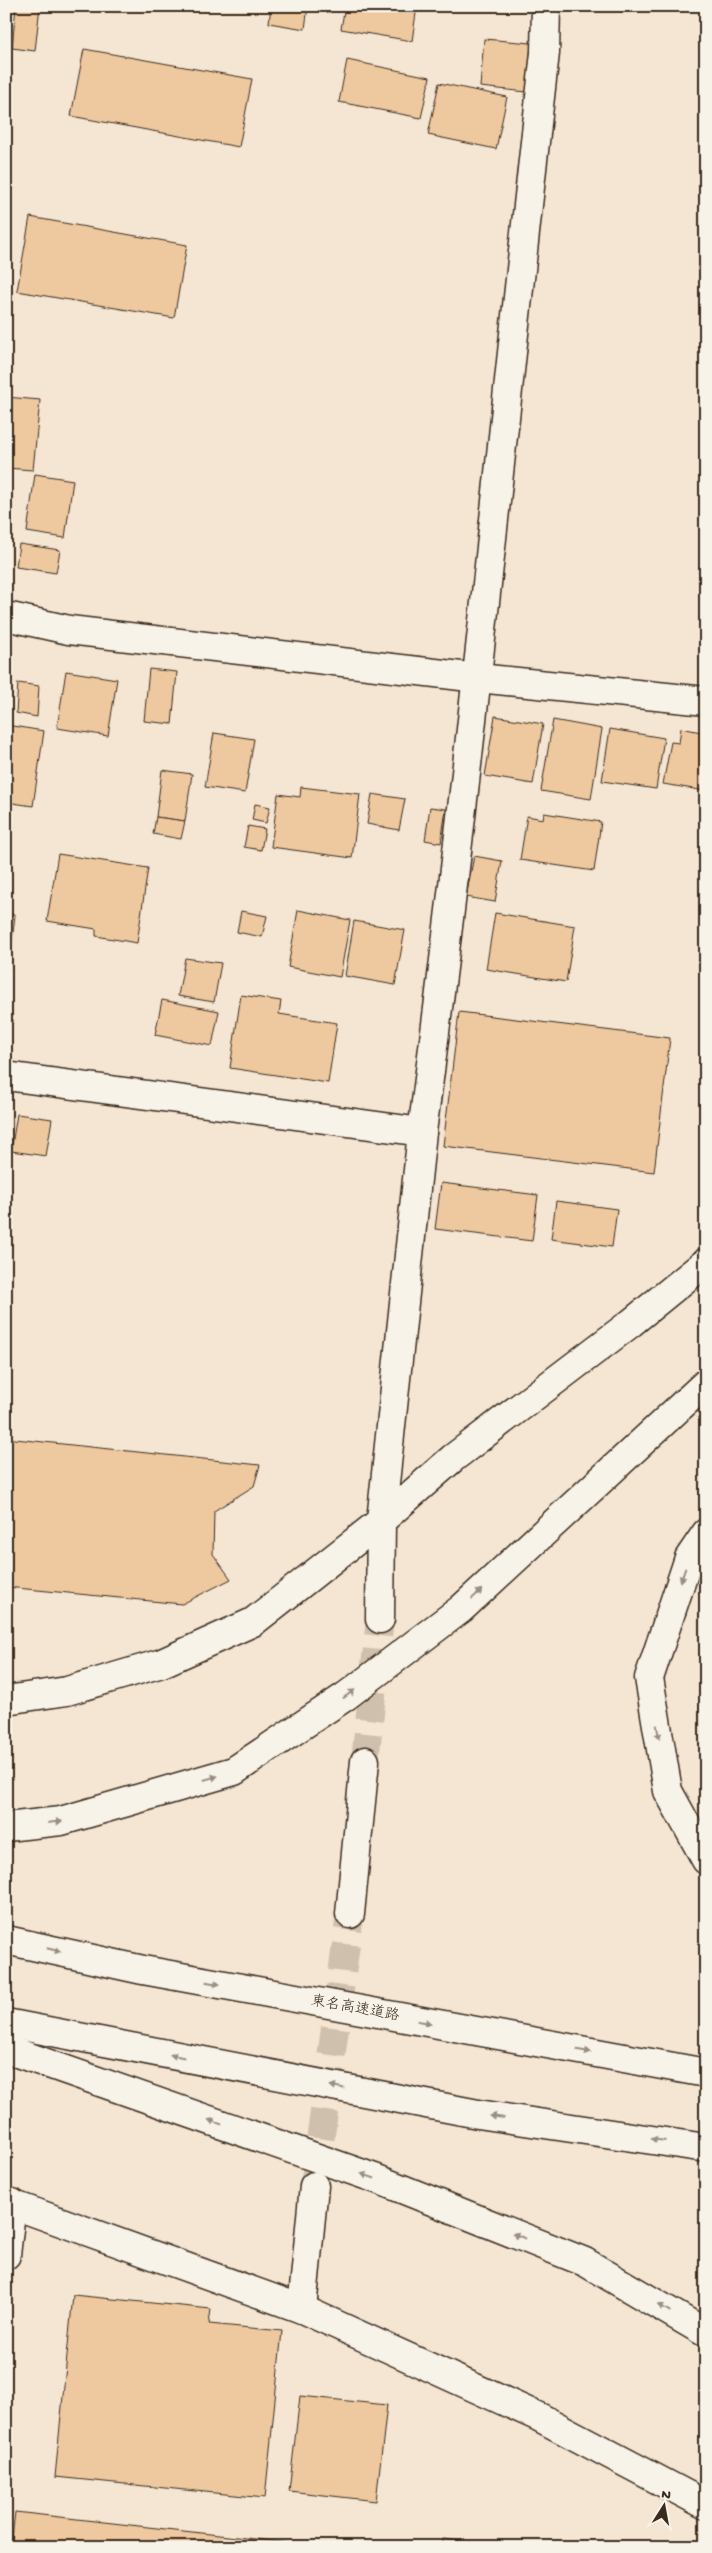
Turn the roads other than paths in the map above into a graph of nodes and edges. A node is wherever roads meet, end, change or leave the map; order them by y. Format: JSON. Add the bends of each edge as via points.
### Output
{"nodes":[{"id":1,"x":546,"y":6,"type":"edge"},
{"id":2,"x":6,"y":616,"type":"edge"},
{"id":3,"x":478,"y":678,"type":"junction"},
{"id":4,"x":706,"y":700,"type":"edge"},
{"id":5,"x":6,"y":1076,"type":"edge"},
{"id":6,"x":422,"y":1132,"type":"junction"},
{"id":7,"x":706,"y":1262,"type":"edge"},
{"id":8,"x":706,"y":1384,"type":"edge"},
{"id":9,"x":380,"y":1521,"type":"junction"},
{"id":10,"x":706,"y":1532,"type":"edge"},
{"id":11,"x":380,"y":1618,"type":"tunnel mouth"},
{"id":12,"x":6,"y":1700,"type":"edge"},
{"id":13,"x":364,"y":1761,"type":"tunnel mouth"},
{"id":14,"x":6,"y":1827,"type":"edge"},
{"id":15,"x":706,"y":1860,"type":"edge"},
{"id":16,"x":350,"y":1914,"type":"tunnel mouth"},
{"id":17,"x":6,"y":1940,"type":"edge"},
{"id":18,"x":6,"y":2023,"type":"edge"},
{"id":19,"x":6,"y":2049,"type":"edge"},
{"id":20,"x":706,"y":2073,"type":"edge"},
{"id":21,"x":706,"y":2148,"type":"edge"},
{"id":22,"x":314,"y":2186,"type":"tunnel mouth"},
{"id":23,"x":9,"y":2202,"type":"edge"},
{"id":24,"x":6,"y":2255,"type":"edge"},
{"id":25,"x":302,"y":2309,"type":"junction"},
{"id":26,"x":706,"y":2333,"type":"edge"},
{"id":27,"x":706,"y":2505,"type":"edge"}],
"edges":[{"from":1,"to":3,"type":"main road","via":[[545,53]]},
{"from":2,"to":3,"type":"main road","via":[[69,630]]},
{"from":3,"to":4,"type":"main road"},
{"from":3,"to":6,"type":"main road"},
{"from":5,"to":6,"type":"main road"},
{"from":6,"to":9,"type":"main road"},
{"from":7,"to":9,"type":"main road","via":[[453,1458]]},
{"from":14,"to":8,"type":"main road","one_way":true,"via":[[61,1821],[234,1771],[346,1696],[461,1609]]},
{"from":9,"to":11,"type":"main road"},
{"from":9,"to":12,"type":"main road","via":[[253,1622],[162,1663],[67,1691]]},
{"from":10,"to":15,"type":"main road","one_way":true,"via":[[689,1558],[649,1678],[668,1791]]},
{"from":13,"to":16,"type":"main road"},
{"from":17,"to":20,"type":"main road","name":"東名高速道路","one_way":true,"via":[[143,1970]]},
{"from":21,"to":18,"type":"main road","one_way":true,"via":[[478,2114]]},
{"from":26,"to":19,"type":"main road","one_way":true,"via":[[585,2262],[377,2179]]},
{"from":22,"to":25,"type":"main road"},
{"from":23,"to":24,"type":"main road"},
{"from":23,"to":25,"type":"main road"},
{"from":25,"to":27,"type":"main road","via":[[539,2417]]}]}
